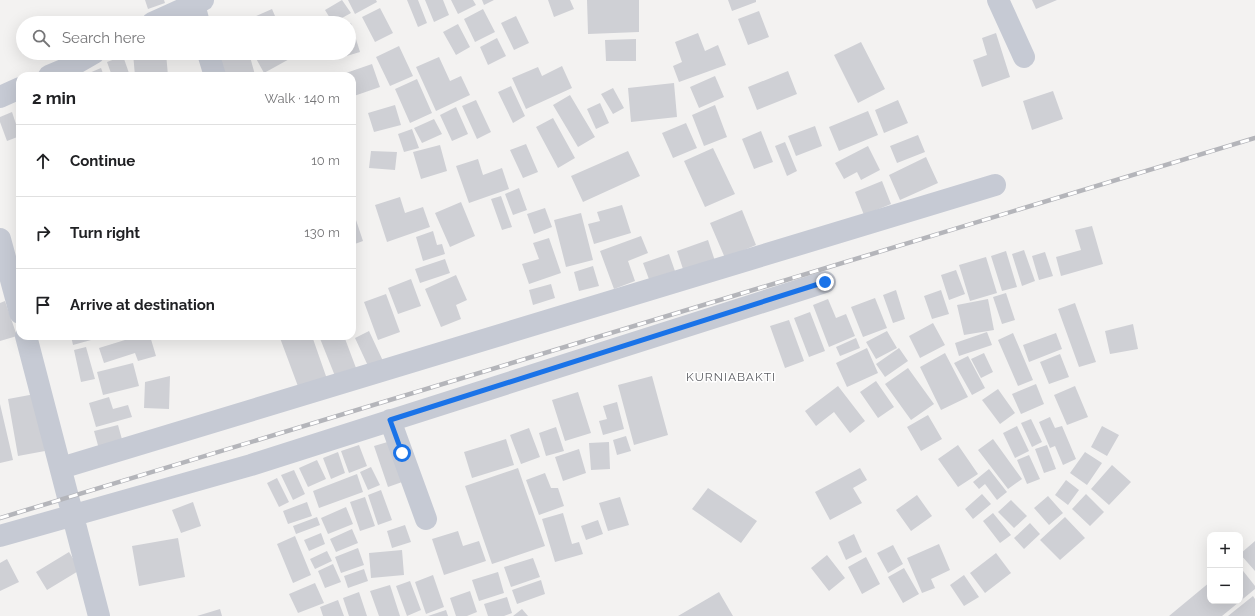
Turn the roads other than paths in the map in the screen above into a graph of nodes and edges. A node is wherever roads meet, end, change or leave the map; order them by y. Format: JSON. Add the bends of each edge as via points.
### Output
{"nodes":[{"id":1,"x":998,"y":0,"type":"edge"},
{"id":2,"x":199,"y":9,"type":"edge"},
{"id":3,"x":176,"y":16,"type":"edge"},
{"id":4,"x":1024,"y":57,"type":"dead end"},
{"id":5,"x":82,"y":60,"type":"edge"},
{"id":6,"x":210,"y":60,"type":"edge"},
{"id":7,"x":58,"y":72,"type":"edge"},
{"id":8,"x":214,"y":72,"type":"edge"},
{"id":9,"x":16,"y":90,"type":"edge"},
{"id":10,"x":0,"y":97,"type":"edge"},
{"id":11,"x":995,"y":185,"type":"dead end"},
{"id":12,"x":0,"y":239,"type":"edge"},
{"id":13,"x":825,"y":282,"type":"dead end"},
{"id":14,"x":16,"y":298,"type":"edge"},
{"id":15,"x":27,"y":340,"type":"edge"},
{"id":16,"x":390,"y":420,"type":"junction"},
{"id":17,"x":61,"y":468,"type":"junction"},
{"id":18,"x":74,"y":516,"type":"junction"},
{"id":19,"x":426,"y":519,"type":"dead end"},
{"id":20,"x":0,"y":536,"type":"edge"},
{"id":21,"x":99,"y":616,"type":"edge"}],
"edges":[{"from":1,"to":4,"type":"street"},
{"from":2,"to":3,"type":"street"},
{"from":5,"to":7,"type":"street"},
{"from":6,"to":8,"type":"street"},
{"from":9,"to":10,"type":"street"},
{"from":11,"to":17,"type":"street"},
{"from":12,"to":14,"type":"street"},
{"from":13,"to":16,"type":"street"},
{"from":15,"to":17,"type":"street"},
{"from":16,"to":18,"type":"street","via":[[251,465]]},
{"from":16,"to":19,"type":"street"},
{"from":17,"to":18,"type":"street"},
{"from":18,"to":20,"type":"street"},
{"from":18,"to":21,"type":"street"}]}
